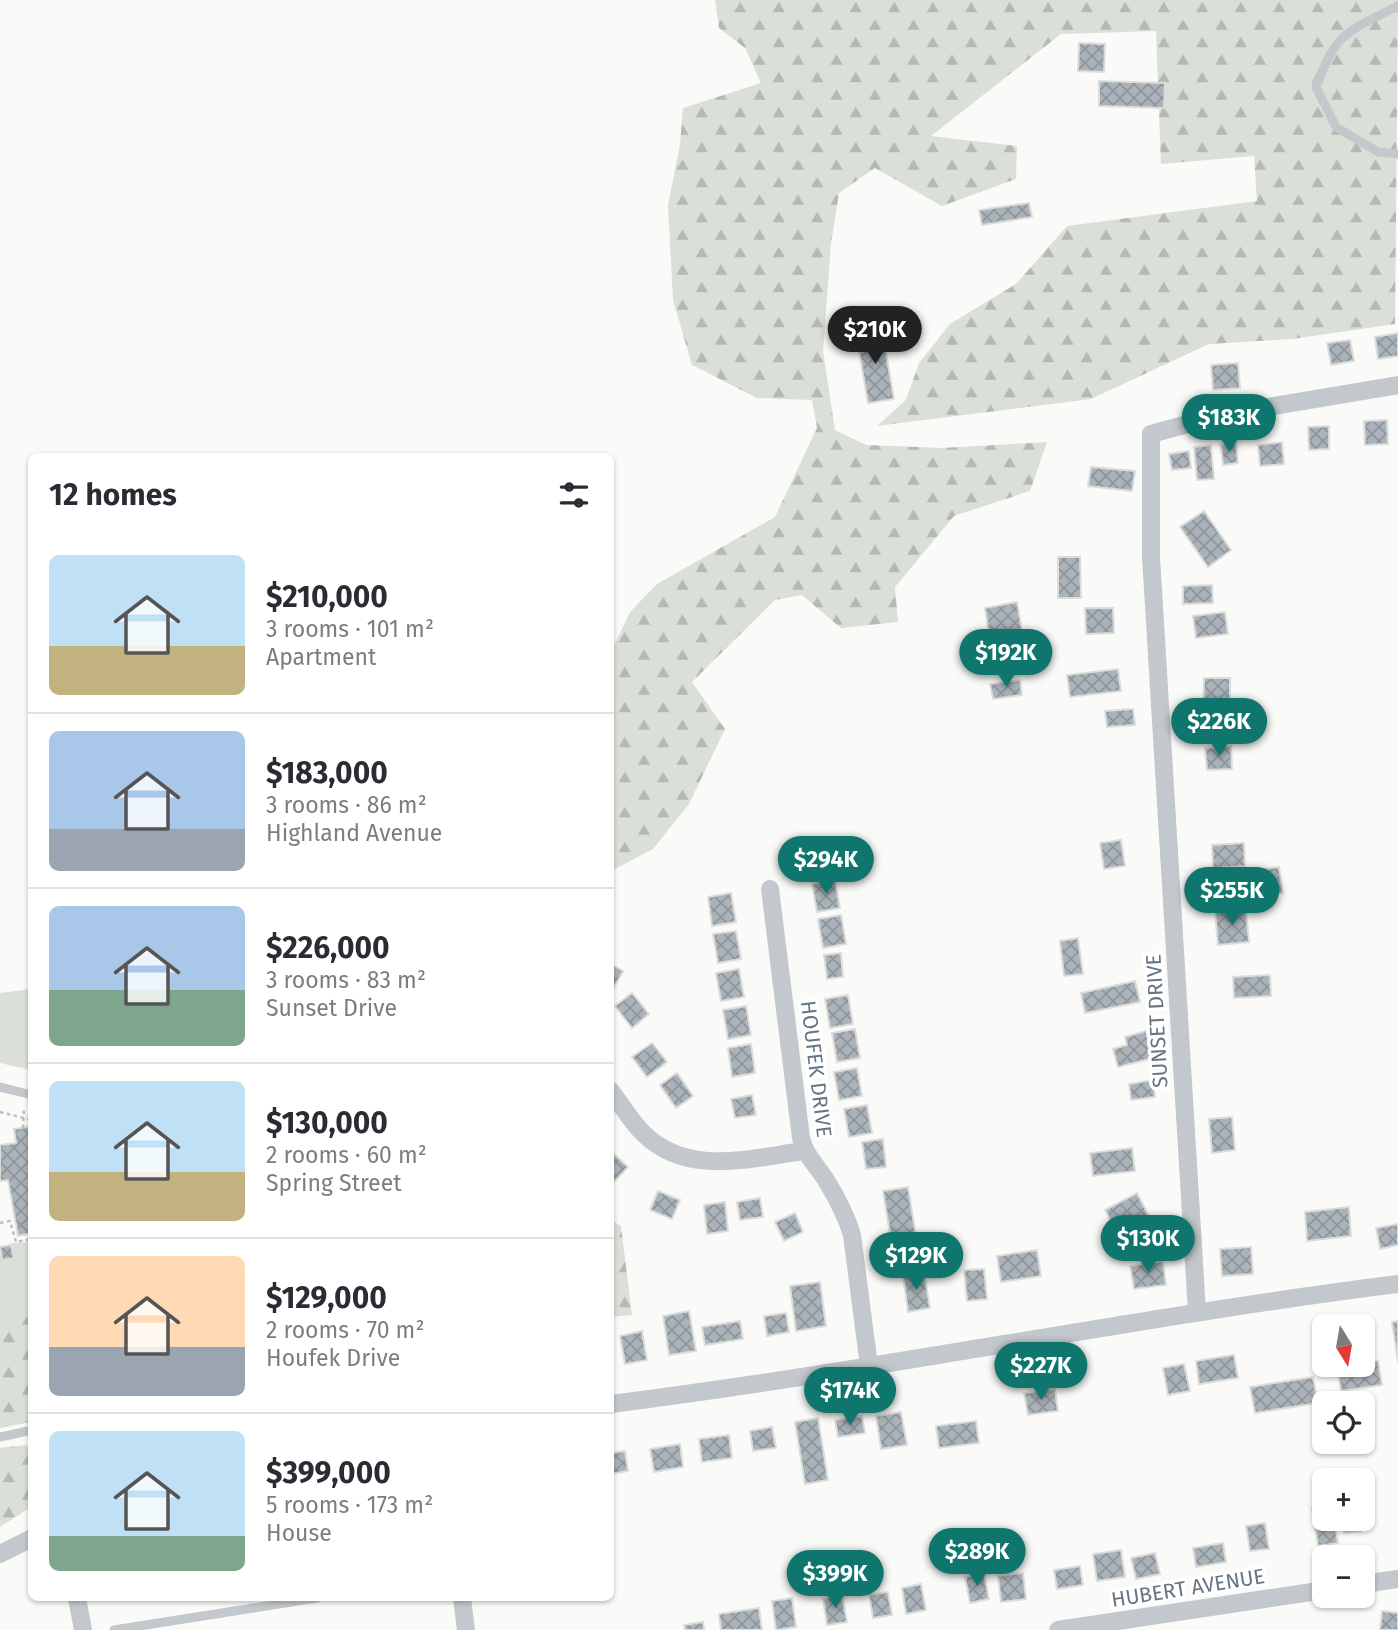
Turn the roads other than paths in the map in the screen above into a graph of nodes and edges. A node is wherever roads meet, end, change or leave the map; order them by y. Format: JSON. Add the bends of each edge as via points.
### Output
{"nodes":[{"id":1,"x":1398,"y":6,"type":"edge"},
{"id":2,"x":1398,"y":154,"type":"edge"},
{"id":3,"x":1398,"y":386,"type":"edge"},
{"id":4,"x":770,"y":889,"type":"dead end"},
{"id":5,"x":0,"y":1087,"type":"edge"},
{"id":6,"x":28,"y":1094,"type":"edge"},
{"id":7,"x":614,"y":1095,"type":"edge"},
{"id":8,"x":804,"y":1151,"type":"junction"},
{"id":9,"x":1398,"y":1284,"type":"edge"},
{"id":10,"x":1197,"y":1312,"type":"junction"},
{"id":11,"x":869,"y":1366,"type":"junction"},
{"id":12,"x":614,"y":1404,"type":"edge"},
{"id":13,"x":28,"y":1431,"type":"edge"},
{"id":14,"x":0,"y":1437,"type":"edge"},
{"id":15,"x":28,"y":1540,"type":"edge"},
{"id":16,"x":0,"y":1554,"type":"edge"},
{"id":17,"x":1398,"y":1579,"type":"edge"},
{"id":18,"x":1375,"y":1582,"type":"edge"},
{"id":19,"x":1312,"y":1592,"type":"edge"},
{"id":20,"x":77,"y":1601,"type":"edge"},
{"id":21,"x":298,"y":1601,"type":"edge"},
{"id":22,"x":462,"y":1601,"type":"edge"},
{"id":23,"x":83,"y":1630,"type":"edge"},
{"id":24,"x":114,"y":1630,"type":"edge"},
{"id":25,"x":466,"y":1630,"type":"edge"},
{"id":26,"x":1058,"y":1630,"type":"edge"}],
"edges":[{"from":1,"to":2,"type":"lane","via":[[1347,32],[1329,52],[1316,87],[1336,127],[1378,152]]},
{"from":3,"to":10,"type":"street","name":"SUNSET DRIVE","via":[[1233,412],[1151,434],[1151,557]]},
{"from":4,"to":8,"type":"street","name":"HOUFEK DRIVE"},
{"from":5,"to":6,"type":"lane"},
{"from":7,"to":8,"type":"street","via":[[642,1133],[687,1159],[719,1162]]},
{"from":8,"to":11,"type":"street","name":"HOUFEK DRIVE","via":[[846,1215]]},
{"from":9,"to":10,"type":"street"},
{"from":10,"to":11,"type":"street"},
{"from":11,"to":12,"type":"street"},
{"from":13,"to":14,"type":"lane"},
{"from":15,"to":16,"type":"street"},
{"from":17,"to":18,"type":"street"},
{"from":19,"to":26,"type":"street","name":"HUBERT AVENUE"},
{"from":20,"to":23,"type":"street"},
{"from":21,"to":24,"type":"lane"},
{"from":22,"to":25,"type":"street"}]}
